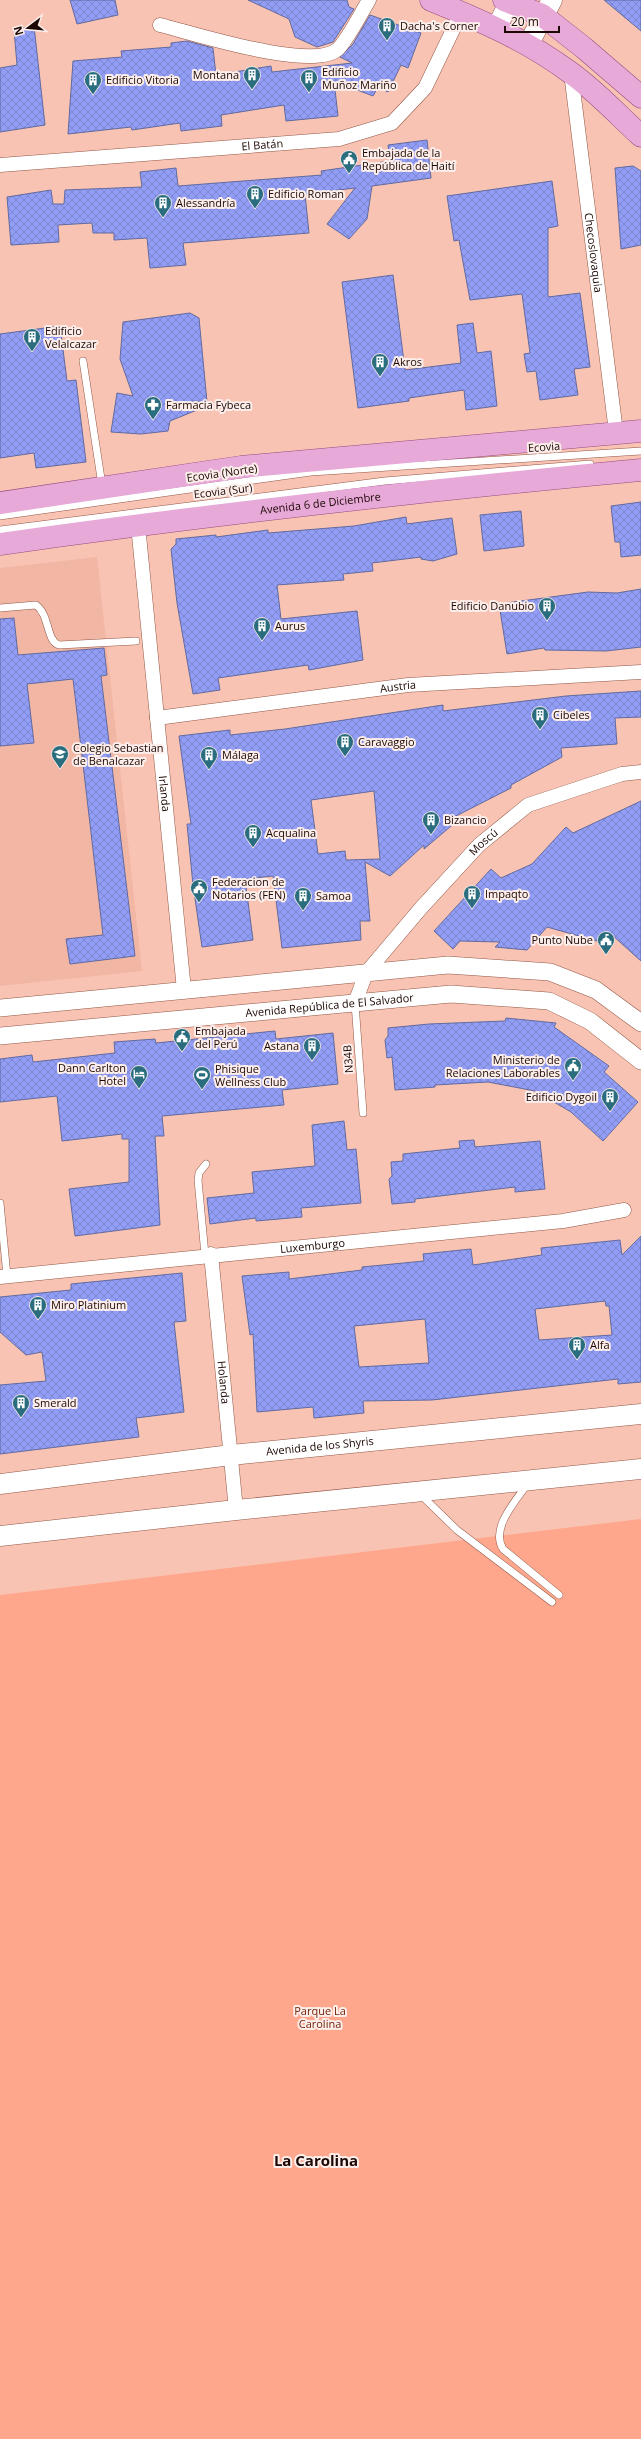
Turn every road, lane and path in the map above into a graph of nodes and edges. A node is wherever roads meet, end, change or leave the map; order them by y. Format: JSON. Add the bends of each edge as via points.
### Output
{"nodes":[{"id":1,"x":369,"y":0,"type":"edge"},
{"id":2,"x":431,"y":0,"type":"edge"},
{"id":3,"x":508,"y":1,"type":"edge"},
{"id":4,"x":547,"y":8,"type":"edge"},
{"id":5,"x":461,"y":12,"type":"junction"},
{"id":6,"x":160,"y":25,"type":"dead end"},
{"id":7,"x":496,"y":28,"type":"junction"},
{"id":8,"x":528,"y":45,"type":"junction"},
{"id":9,"x":571,"y":73,"type":"junction"},
{"id":10,"x":641,"y":97,"type":"edge"},
{"id":11,"x":641,"y":136,"type":"edge"},
{"id":12,"x":0,"y":165,"type":"edge"},
{"id":13,"x":83,"y":361,"type":"dead end"},
{"id":14,"x":641,"y":431,"type":"edge"},
{"id":15,"x":616,"y":432,"type":"junction"},
{"id":16,"x":641,"y":451,"type":"edge"},
{"id":17,"x":449,"y":464,"type":"joint"},
{"id":18,"x":595,"y":464,"type":"dead end"},
{"id":19,"x":641,"y":470,"type":"edge"},
{"id":20,"x":449,"y":474,"type":"joint"},
{"id":21,"x":102,"y":487,"type":"junction"},
{"id":22,"x":0,"y":502,"type":"edge"},
{"id":23,"x":0,"y":516,"type":"edge"},
{"id":24,"x":138,"y":525,"type":"junction"},
{"id":25,"x":0,"y":530,"type":"edge"},
{"id":26,"x":0,"y":544,"type":"edge"},
{"id":27,"x":0,"y":608,"type":"edge"},
{"id":28,"x":136,"y":640,"type":"dead end"},
{"id":29,"x":641,"y":672,"type":"edge"},
{"id":30,"x":157,"y":718,"type":"junction"},
{"id":31,"x":641,"y":772,"type":"edge"},
{"id":32,"x":366,"y":973,"type":"junction"},
{"id":33,"x":184,"y":990,"type":"junction"},
{"id":34,"x":355,"y":1003,"type":"junction"},
{"id":35,"x":0,"y":1008,"type":"edge"},
{"id":36,"x":641,"y":1023,"type":"edge"},
{"id":37,"x":0,"y":1036,"type":"edge"},
{"id":38,"x":641,"y":1061,"type":"edge"},
{"id":39,"x":362,"y":1113,"type":"dead end"},
{"id":40,"x":206,"y":1164,"type":"dead end"},
{"id":41,"x":0,"y":1202,"type":"edge"},
{"id":42,"x":624,"y":1210,"type":"dead end"},
{"id":43,"x":208,"y":1255,"type":"junction"},
{"id":44,"x":4,"y":1276,"type":"edge"},
{"id":45,"x":641,"y":1414,"type":"edge"},
{"id":46,"x":232,"y":1455,"type":"junction"},
{"id":47,"x":641,"y":1469,"type":"edge"},
{"id":48,"x":529,"y":1481,"type":"junction"},
{"id":49,"x":0,"y":1484,"type":"edge"},
{"id":50,"x":418,"y":1492,"type":"junction"},
{"id":51,"x":236,"y":1510,"type":"junction"},
{"id":52,"x":0,"y":1536,"type":"edge"},
{"id":53,"x":559,"y":1596,"type":"dead end"},
{"id":54,"x":552,"y":1602,"type":"dead end"}],
"edges":[{"from":1,"to":6,"type":"street","via":[[338,49],[317,57],[278,54]]},
{"from":2,"to":5,"type":"main road"},
{"from":3,"to":4,"type":"main road"},
{"from":3,"to":7,"type":"main road"},
{"from":4,"to":8,"type":"main road"},
{"from":4,"to":10,"type":"main road","via":[[584,48]]},
{"from":5,"to":7,"type":"main road"},
{"from":5,"to":12,"type":"street","name":"El Batán","via":[[425,88],[392,123],[339,139]]},
{"from":7,"to":8,"type":"main road"},
{"from":8,"to":9,"type":"main road"},
{"from":9,"to":11,"type":"main road"},
{"from":9,"to":15,"type":"street","name":"Checoslovaquia"},
{"from":13,"to":21,"type":"lane"},
{"from":14,"to":15,"type":"main road"},
{"from":15,"to":21,"type":"main road","via":[[241,467]]},
{"from":16,"to":17,"type":"lane","name":"Ecovia"},
{"from":17,"to":23,"type":"lane","name":"Ecovia (Norte)","via":[[311,472]]},
{"from":18,"to":20,"type":"lane","name":"Ecovia"},
{"from":19,"to":24,"type":"main road","name":"Avenida 6 de Diciembre","via":[[450,488]]},
{"from":20,"to":25,"type":"lane","name":"Ecovia (Sur)"},
{"from":21,"to":22,"type":"main road"},
{"from":24,"to":26,"type":"main road","name":"Avenida 6 de Diciembre"},
{"from":24,"to":30,"type":"street","name":"Irlanda"},
{"from":27,"to":28,"type":"lane","via":[[36,605],[45,615],[52,640],[59,645]]},
{"from":29,"to":30,"type":"street","name":"Austria","via":[[408,685]]},
{"from":30,"to":33,"type":"street","name":"Irlanda"},
{"from":31,"to":32,"type":"street","name":"Moscú","via":[[622,774],[528,805],[480,845],[421,908]]},
{"from":32,"to":33,"type":"street"},
{"from":32,"to":34,"type":"street"},
{"from":32,"to":36,"type":"street","via":[[448,965],[550,972],[596,990]]},
{"from":33,"to":35,"type":"street"},
{"from":34,"to":37,"type":"street","name":"Avenida República de El Salvador"},
{"from":34,"to":38,"type":"street","name":"Avenida República de El Salvador","via":[[450,994],[549,1001],[590,1020]]},
{"from":34,"to":39,"type":"lane","name":"N34B"},
{"from":40,"to":43,"type":"lane","via":[[198,1173],[198,1180]]},
{"from":41,"to":44,"type":"lane"},
{"from":42,"to":43,"type":"street","name":"Luxemburgo","via":[[563,1221]]},
{"from":43,"to":44,"type":"street","name":"Luxemburgo"},
{"from":43,"to":46,"type":"street","name":"Holanda"},
{"from":45,"to":46,"type":"main road","name":"Avenida de los Shyris"},
{"from":46,"to":49,"type":"main road","name":"Avenida de los Shyris"},
{"from":46,"to":51,"type":"street","name":"Holanda"},
{"from":47,"to":48,"type":"main road"},
{"from":48,"to":50,"type":"main road"},
{"from":48,"to":53,"type":"lane","via":[[503,1523],[498,1537],[503,1550]]},
{"from":50,"to":51,"type":"main road"},
{"from":50,"to":54,"type":"lane","via":[[457,1530]]},
{"from":51,"to":52,"type":"main road"}]}
